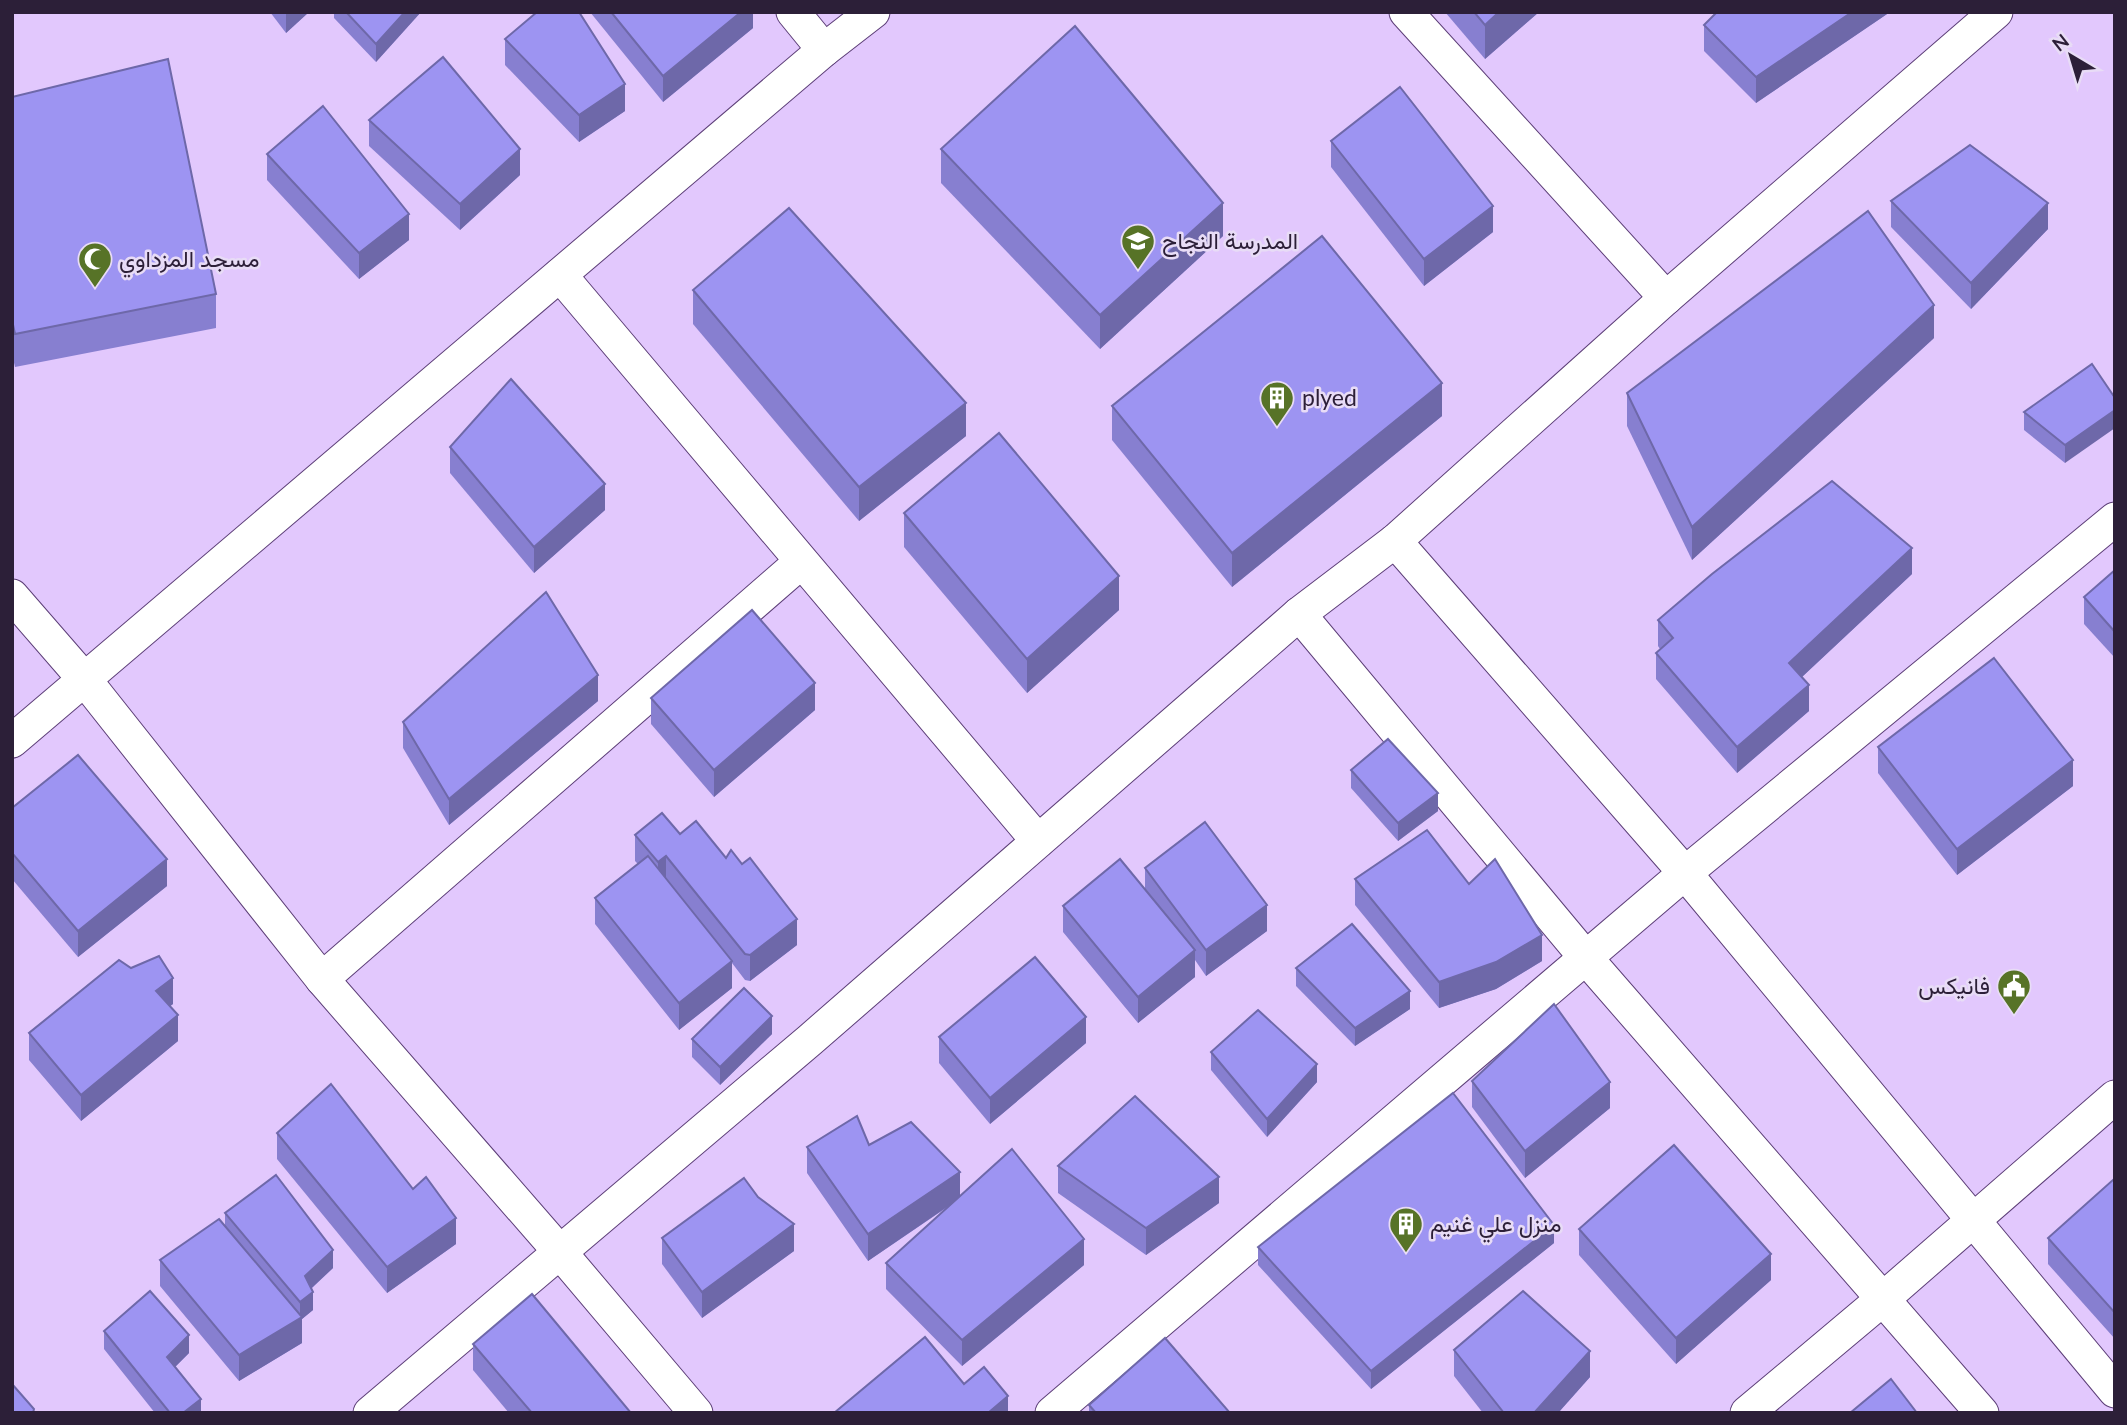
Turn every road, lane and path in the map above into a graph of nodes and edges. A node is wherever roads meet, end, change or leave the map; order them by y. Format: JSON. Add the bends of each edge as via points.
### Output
{"nodes":[{"id":1,"x":793,"y":12,"type":"edge"},
{"id":2,"x":873,"y":12,"type":"edge"},
{"id":3,"x":1406,"y":12,"type":"edge"},
{"id":4,"x":1996,"y":12,"type":"edge"},
{"id":5,"x":824,"y":50,"type":"junction"},
{"id":6,"x":560,"y":275,"type":"junction"},
{"id":7,"x":1666,"y":298,"type":"junction"},
{"id":8,"x":2115,"y":519,"type":"edge"},
{"id":9,"x":1395,"y":541,"type":"junction"},
{"id":10,"x":801,"y":562,"type":"junction"},
{"id":11,"x":12,"y":597,"type":"edge"},
{"id":12,"x":1299,"y":614,"type":"junction"},
{"id":13,"x":85,"y":680,"type":"junction"},
{"id":14,"x":12,"y":741,"type":"edge"},
{"id":15,"x":1038,"y":841,"type":"junction"},
{"id":16,"x":1685,"y":873,"type":"junction"},
{"id":17,"x":1586,"y":958,"type":"junction"},
{"id":18,"x":322,"y":979,"type":"junction"},
{"id":19,"x":2115,"y":1097,"type":"edge"},
{"id":20,"x":1972,"y":1220,"type":"junction"},
{"id":21,"x":559,"y":1251,"type":"junction"},
{"id":22,"x":1884,"y":1298,"type":"junction"},
{"id":23,"x":2115,"y":1391,"type":"edge"},
{"id":24,"x":370,"y":1413,"type":"edge"},
{"id":25,"x":696,"y":1413,"type":"edge"},
{"id":26,"x":1052,"y":1413,"type":"edge"},
{"id":27,"x":1747,"y":1413,"type":"edge"},
{"id":28,"x":1982,"y":1413,"type":"edge"}],
"edges":[{"from":1,"to":5,"type":"street"},
{"from":2,"to":5,"type":"street"},
{"from":3,"to":7,"type":"street"},
{"from":4,"to":7,"type":"street"},
{"from":5,"to":6,"type":"street"},
{"from":6,"to":10,"type":"street"},
{"from":6,"to":13,"type":"street"},
{"from":7,"to":9,"type":"street"},
{"from":8,"to":16,"type":"street"},
{"from":9,"to":12,"type":"street"},
{"from":9,"to":16,"type":"street"},
{"from":10,"to":15,"type":"street"},
{"from":10,"to":18,"type":"street"},
{"from":11,"to":13,"type":"street"},
{"from":12,"to":15,"type":"street"},
{"from":12,"to":17,"type":"street"},
{"from":13,"to":14,"type":"street"},
{"from":13,"to":18,"type":"street"},
{"from":15,"to":21,"type":"street"},
{"from":16,"to":17,"type":"street"},
{"from":16,"to":20,"type":"street"},
{"from":17,"to":22,"type":"street"},
{"from":17,"to":26,"type":"street"},
{"from":18,"to":21,"type":"street"},
{"from":19,"to":20,"type":"street"},
{"from":20,"to":22,"type":"street"},
{"from":20,"to":23,"type":"street"},
{"from":21,"to":24,"type":"street"},
{"from":21,"to":25,"type":"street"},
{"from":22,"to":27,"type":"street"},
{"from":22,"to":28,"type":"street"}]}
